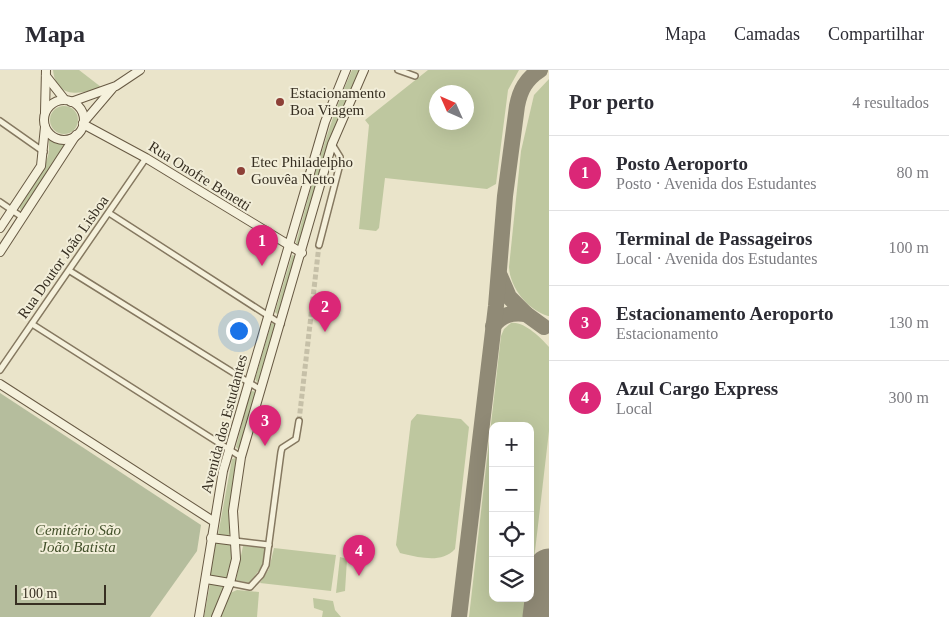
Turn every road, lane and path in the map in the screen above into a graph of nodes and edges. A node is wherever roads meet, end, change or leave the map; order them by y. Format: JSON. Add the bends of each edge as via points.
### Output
{"nodes":[{"id":1,"x":140,"y":70,"type":"edge"},
{"id":2,"x":346,"y":70,"type":"edge"},
{"id":3,"x":364,"y":70,"type":"edge"},
{"id":4,"x":398,"y":70,"type":"edge"},
{"id":5,"x":46,"y":73,"type":"edge"},
{"id":6,"x":415,"y":76,"type":"dead end"},
{"id":7,"x":116,"y":86,"type":"junction"},
{"id":8,"x":68,"y":101,"type":"junction"},
{"id":9,"x":45,"y":114,"type":"junction"},
{"id":10,"x":0,"y":121,"type":"edge"},
{"id":11,"x":83,"y":123,"type":"junction"},
{"id":12,"x":45,"y":127,"type":"junction"},
{"id":13,"x":76,"y":135,"type":"junction"},
{"id":14,"x":332,"y":144,"type":"junction"},
{"id":15,"x":44,"y":152,"type":"junction"},
{"id":16,"x":146,"y":158,"type":"junction"},
{"id":17,"x":0,"y":202,"type":"edge"},
{"id":18,"x":12,"y":210,"type":"junction"},
{"id":19,"x":110,"y":213,"type":"junction"},
{"id":20,"x":22,"y":217,"type":"junction"},
{"id":21,"x":0,"y":228,"type":"edge"},
{"id":22,"x":288,"y":246,"type":"junction"},
{"id":23,"x":319,"y":246,"type":"tunnel mouth"},
{"id":24,"x":0,"y":252,"type":"edge"},
{"id":25,"x":302,"y":254,"type":"junction"},
{"id":26,"x":70,"y":271,"type":"junction"},
{"id":27,"x":267,"y":315,"type":"junction"},
{"id":28,"x":32,"y":324,"type":"junction"},
{"id":29,"x":281,"y":324,"type":"junction"},
{"id":30,"x":0,"y":370,"type":"edge"},
{"id":31,"x":249,"y":382,"type":"junction"},
{"id":32,"x":0,"y":384,"type":"edge"},
{"id":33,"x":261,"y":390,"type":"junction"},
{"id":34,"x":299,"y":421,"type":"tunnel mouth"},
{"id":35,"x":229,"y":449,"type":"junction"},
{"id":36,"x":241,"y":456,"type":"junction"},
{"id":37,"x":213,"y":521,"type":"junction"},
{"id":38,"x":211,"y":538,"type":"junction"},
{"id":39,"x":235,"y":541,"type":"junction"},
{"id":40,"x":269,"y":545,"type":"junction"},
{"id":41,"x":206,"y":578,"type":"junction"},
{"id":42,"x":230,"y":583,"type":"junction"},
{"id":43,"x":199,"y":617,"type":"edge"},
{"id":44,"x":216,"y":617,"type":"edge"}],
"edges":[{"from":1,"to":7,"type":"main road"},
{"from":2,"to":22,"type":"main road","name":"Avenida dos Estudantes","via":[[325,122]]},
{"from":3,"to":14,"type":"main road","name":"Avenida dos Estudantes"},
{"from":4,"to":6,"type":"street"},
{"from":5,"to":8,"type":"main road"},
{"from":5,"to":9,"type":"main road"},
{"from":7,"to":8,"type":"main road"},
{"from":7,"to":11,"type":"main road"},
{"from":8,"to":9,"type":"main road","via":[[53,104]]},
{"from":8,"to":11,"type":"main road","via":[[81,110]]},
{"from":9,"to":12,"type":"main road"},
{"from":10,"to":15,"type":"street"},
{"from":11,"to":13,"type":"main road"},
{"from":11,"to":16,"type":"main road","name":"Rua Onofre Benetti"},
{"from":12,"to":13,"type":"main road","via":[[59,139]]},
{"from":12,"to":15,"type":"main road"},
{"from":13,"to":20,"type":"main road"},
{"from":14,"to":23,"type":"street","via":[[340,157],[340,164]]},
{"from":14,"to":25,"type":"main road","name":"Avenida dos Estudantes"},
{"from":15,"to":18,"type":"main road","via":[[41,166]]},
{"from":16,"to":19,"type":"street","name":"Rua Doutor João Lisboa"},
{"from":16,"to":22,"type":"main road","name":"Rua Onofre Benetti"},
{"from":17,"to":18,"type":"street"},
{"from":18,"to":20,"type":"street"},
{"from":18,"to":21,"type":"main road"},
{"from":19,"to":26,"type":"street","name":"Rua Doutor João Lisboa"},
{"from":19,"to":27,"type":"street"},
{"from":20,"to":24,"type":"main road"},
{"from":22,"to":25,"type":"main road","name":"Rua Onofre Benetti"},
{"from":22,"to":27,"type":"main road","name":"Avenida dos Estudantes"},
{"from":25,"to":29,"type":"main road","name":"Avenida dos Estudantes"},
{"from":26,"to":28,"type":"street","name":"Rua Doutor João Lisboa"},
{"from":26,"to":31,"type":"street"},
{"from":27,"to":29,"type":"street"},
{"from":27,"to":31,"type":"main road","name":"Avenida dos Estudantes"},
{"from":28,"to":30,"type":"street","name":"Rua Doutor João Lisboa"},
{"from":28,"to":35,"type":"street"},
{"from":29,"to":33,"type":"main road","name":"Avenida dos Estudantes"},
{"from":31,"to":33,"type":"street"},
{"from":31,"to":35,"type":"main road","name":"Avenida dos Estudantes"},
{"from":32,"to":37,"type":"main road"},
{"from":33,"to":36,"type":"main road","name":"Avenida dos Estudantes"},
{"from":34,"to":40,"type":"street","via":[[296,439],[281,452]]},
{"from":35,"to":36,"type":"street"},
{"from":35,"to":37,"type":"main road","name":"Avenida dos Estudantes"},
{"from":36,"to":39,"type":"main road","name":"Avenida dos Estudantes","via":[[233,511]]},
{"from":37,"to":38,"type":"main road","name":"Avenida dos Estudantes"},
{"from":38,"to":39,"type":"main road"},
{"from":38,"to":41,"type":"main road","name":"Avenida dos Estudantes"},
{"from":39,"to":40,"type":"street"},
{"from":39,"to":42,"type":"main road","name":"Avenida dos Estudantes","via":[[236,559]]},
{"from":40,"to":42,"type":"street","via":[[266,566],[250,587]]},
{"from":41,"to":42,"type":"main road"},
{"from":41,"to":43,"type":"main road","name":"Avenida dos Estudantes"},
{"from":42,"to":44,"type":"main road","name":"Avenida dos Estudantes"}]}
